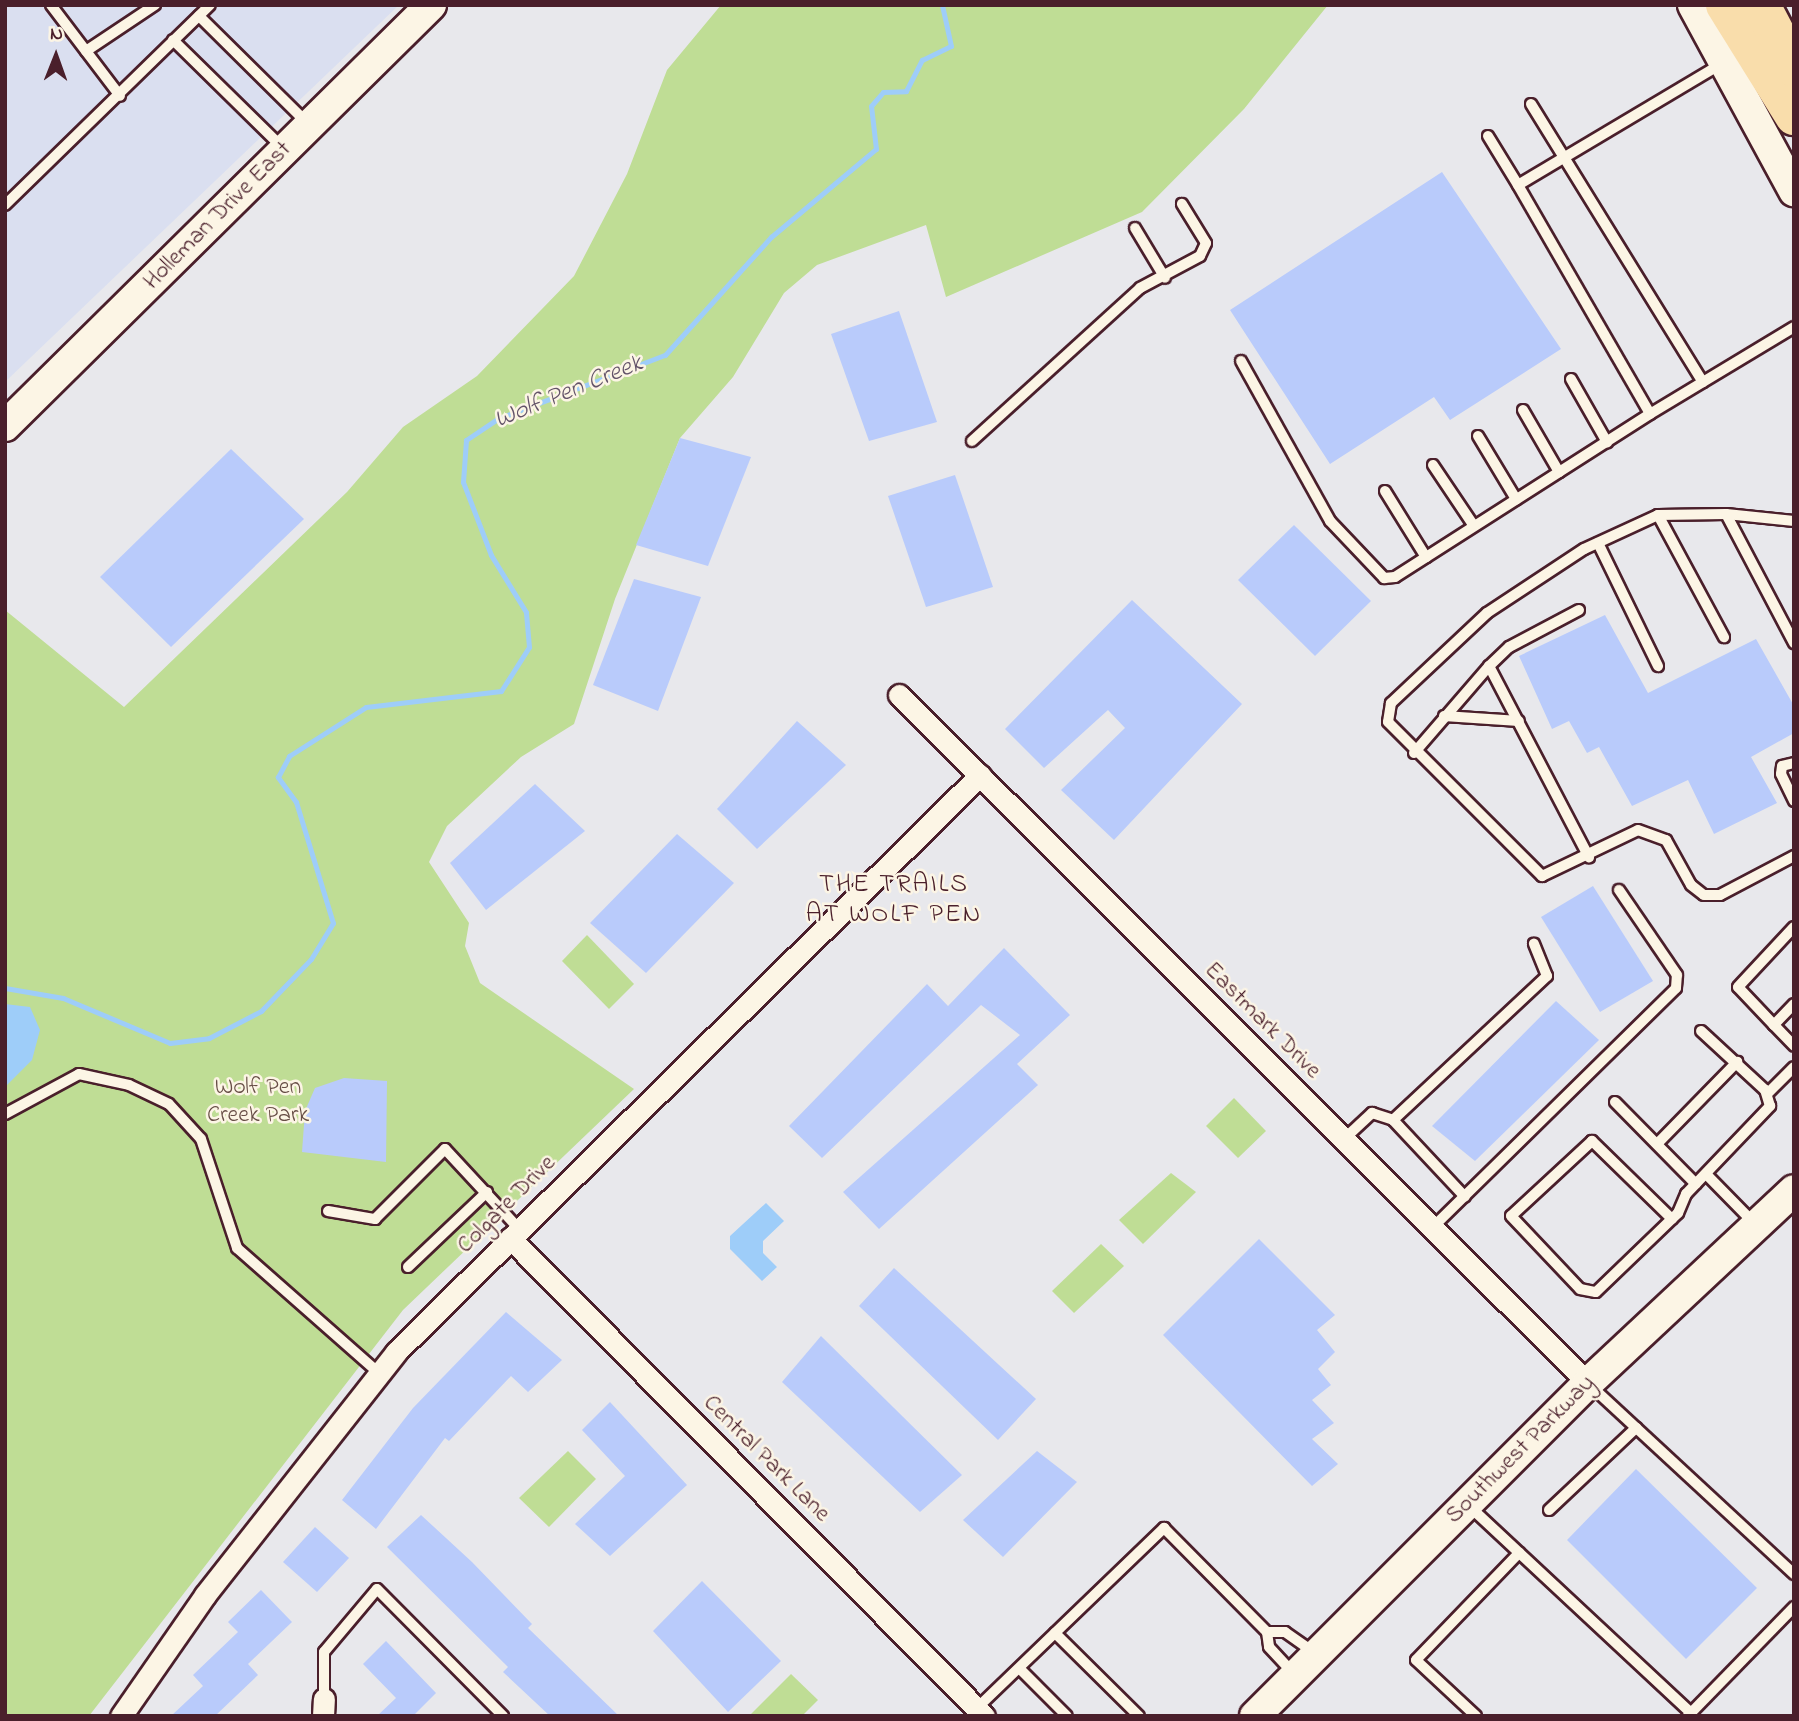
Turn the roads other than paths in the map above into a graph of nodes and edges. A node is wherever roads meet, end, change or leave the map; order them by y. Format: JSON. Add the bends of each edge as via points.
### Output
{"nodes":[{"id":1,"x":51,"y":5,"type":"edge"},
{"id":2,"x":155,"y":5,"type":"edge"},
{"id":3,"x":210,"y":5,"type":"edge"},
{"id":4,"x":431,"y":5,"type":"edge"},
{"id":5,"x":1693,"y":5,"type":"edge"},
{"id":6,"x":1726,"y":5,"type":"edge"},
{"id":7,"x":1761,"y":5,"type":"edge"},
{"id":8,"x":199,"y":16,"type":"junction"},
{"id":9,"x":173,"y":40,"type":"junction"},
{"id":10,"x":86,"y":51,"type":"junction"},
{"id":11,"x":1724,"y":63,"type":"junction"},
{"id":12,"x":1794,"y":68,"type":"edge"},
{"id":13,"x":120,"y":96,"type":"junction"},
{"id":14,"x":1531,"y":104,"type":"dead end"},
{"id":15,"x":1794,"y":116,"type":"edge"},
{"id":16,"x":309,"y":125,"type":"junction"},
{"id":17,"x":1488,"y":136,"type":"dead end"},
{"id":18,"x":285,"y":150,"type":"junction"},
{"id":19,"x":1564,"y":154,"type":"junction"},
{"id":20,"x":1518,"y":185,"type":"junction"},
{"id":21,"x":1794,"y":191,"type":"edge"},
{"id":22,"x":1182,"y":204,"type":"dead end"},
{"id":23,"x":5,"y":205,"type":"edge"},
{"id":24,"x":1135,"y":228,"type":"dead end"},
{"id":25,"x":1165,"y":278,"type":"junction"},
{"id":26,"x":1794,"y":327,"type":"edge"},
{"id":27,"x":1241,"y":361,"type":"dead end"},
{"id":28,"x":1571,"y":379,"type":"dead end"},
{"id":29,"x":1703,"y":382,"type":"junction"},
{"id":30,"x":1522,"y":410,"type":"dead end"},
{"id":31,"x":1650,"y":414,"type":"junction"},
{"id":32,"x":5,"y":426,"type":"edge"},
{"id":33,"x":1478,"y":436,"type":"dead end"},
{"id":34,"x":972,"y":441,"type":"dead end"},
{"id":35,"x":1607,"y":442,"type":"junction"},
{"id":36,"x":1433,"y":465,"type":"dead end"},
{"id":37,"x":1559,"y":472,"type":"junction"},
{"id":38,"x":1385,"y":491,"type":"dead end"},
{"id":39,"x":1516,"y":499,"type":"junction"},
{"id":40,"x":1726,"y":514,"type":"junction"},
{"id":41,"x":1658,"y":515,"type":"junction"},
{"id":42,"x":1794,"y":521,"type":"edge"},
{"id":43,"x":1474,"y":527,"type":"junction"},
{"id":44,"x":1598,"y":543,"type":"junction"},
{"id":45,"x":1426,"y":557,"type":"junction"},
{"id":46,"x":1579,"y":610,"type":"dead end"},
{"id":47,"x":1724,"y":636,"type":"dead end"},
{"id":48,"x":1794,"y":643,"type":"edge"},
{"id":49,"x":1489,"y":666,"type":"junction"},
{"id":50,"x":1658,"y":666,"type":"dead end"},
{"id":51,"x":900,"y":695,"type":"dead end"},
{"id":52,"x":1444,"y":716,"type":"junction"},
{"id":53,"x":1519,"y":722,"type":"junction"},
{"id":54,"x":1413,"y":753,"type":"junction"},
{"id":55,"x":1794,"y":763,"type":"edge"},
{"id":56,"x":980,"y":775,"type":"junction"},
{"id":57,"x":1794,"y":801,"type":"edge"},
{"id":58,"x":1794,"y":856,"type":"edge"},
{"id":59,"x":1589,"y":857,"type":"junction"},
{"id":60,"x":1619,"y":890,"type":"dead end"},
{"id":61,"x":1794,"y":927,"type":"edge"},
{"id":62,"x":1534,"y":944,"type":"dead end"},
{"id":63,"x":1794,"y":1004,"type":"edge"},
{"id":64,"x":1774,"y":1025,"type":"junction"},
{"id":65,"x":1701,"y":1031,"type":"dead end"},
{"id":66,"x":1794,"y":1046,"type":"edge"},
{"id":67,"x":1737,"y":1062,"type":"junction"},
{"id":68,"x":1794,"y":1067,"type":"edge"},
{"id":69,"x":1768,"y":1094,"type":"junction"},
{"id":70,"x":1615,"y":1102,"type":"dead end"},
{"id":71,"x":5,"y":1114,"type":"edge"},
{"id":72,"x":1393,"y":1120,"type":"junction"},
{"id":73,"x":1343,"y":1140,"type":"junction"},
{"id":74,"x":1657,"y":1144,"type":"junction"},
{"id":75,"x":1706,"y":1174,"type":"junction"},
{"id":76,"x":1696,"y":1184,"type":"junction"},
{"id":77,"x":1794,"y":1190,"type":"edge"},
{"id":78,"x":487,"y":1192,"type":"junction"},
{"id":79,"x":1465,"y":1197,"type":"junction"},
{"id":80,"x":328,"y":1211,"type":"dead end"},
{"id":81,"x":1672,"y":1219,"type":"junction"},
{"id":82,"x":1756,"y":1225,"type":"junction"},
{"id":83,"x":1432,"y":1228,"type":"junction"},
{"id":84,"x":515,"y":1233,"type":"junction"},
{"id":85,"x":408,"y":1268,"type":"dead end"},
{"id":86,"x":380,"y":1374,"type":"junction"},
{"id":87,"x":1588,"y":1383,"type":"junction"},
{"id":88,"x":1636,"y":1428,"type":"junction"},
{"id":89,"x":1466,"y":1504,"type":"junction"},
{"id":90,"x":1549,"y":1510,"type":"dead end"},
{"id":91,"x":1519,"y":1553,"type":"junction"},
{"id":92,"x":1794,"y":1574,"type":"edge"},
{"id":93,"x":1794,"y":1608,"type":"edge"},
{"id":94,"x":1267,"y":1632,"type":"junction"},
{"id":95,"x":1055,"y":1633,"type":"junction"},
{"id":96,"x":1315,"y":1653,"type":"junction"},
{"id":97,"x":1020,"y":1669,"type":"junction"},
{"id":98,"x":1296,"y":1675,"type":"junction"},
{"id":99,"x":323,"y":1707,"type":"edge"},
{"id":100,"x":981,"y":1712,"type":"edge"},
{"id":101,"x":495,"y":1713,"type":"edge"},
{"id":102,"x":1690,"y":1714,"type":"edge"},
{"id":103,"x":121,"y":1716,"type":"edge"},
{"id":104,"x":1067,"y":1716,"type":"edge"},
{"id":105,"x":1139,"y":1716,"type":"edge"},
{"id":106,"x":1255,"y":1716,"type":"edge"},
{"id":107,"x":1476,"y":1716,"type":"edge"}],
"edges":[{"from":1,"to":10,"type":"lane"},
{"from":2,"to":10,"type":"lane"},
{"from":3,"to":8,"type":"lane"},
{"from":4,"to":16,"type":"main road","name":"Holleman Drive East"},
{"from":5,"to":11,"type":"main road"},
{"from":6,"to":15,"type":"highway"},
{"from":7,"to":12,"type":"highway"},
{"from":8,"to":9,"type":"lane"},
{"from":8,"to":16,"type":"lane"},
{"from":9,"to":13,"type":"lane"},
{"from":9,"to":18,"type":"lane"},
{"from":10,"to":13,"type":"lane"},
{"from":11,"to":19,"type":"lane"},
{"from":11,"to":21,"type":"main road"},
{"from":13,"to":23,"type":"lane"},
{"from":14,"to":19,"type":"lane"},
{"from":16,"to":18,"type":"main road","name":"Holleman Drive East"},
{"from":17,"to":20,"type":"lane"},
{"from":18,"to":32,"type":"main road","name":"Holleman Drive East"},
{"from":19,"to":20,"type":"lane"},
{"from":19,"to":29,"type":"lane"},
{"from":20,"to":31,"type":"lane"},
{"from":22,"to":25,"type":"lane","via":[[1206,243],[1200,256]]},
{"from":24,"to":25,"type":"lane"},
{"from":25,"to":34,"type":"lane","via":[[1140,288],[1089,331]]},
{"from":26,"to":29,"type":"lane"},
{"from":27,"to":45,"type":"lane","via":[[1330,521],[1376,575],[1395,578]]},
{"from":28,"to":35,"type":"lane"},
{"from":29,"to":31,"type":"lane"},
{"from":30,"to":37,"type":"lane"},
{"from":31,"to":35,"type":"lane"},
{"from":33,"to":39,"type":"lane"},
{"from":35,"to":37,"type":"lane"},
{"from":36,"to":43,"type":"lane"},
{"from":37,"to":39,"type":"lane"},
{"from":38,"to":45,"type":"lane"},
{"from":39,"to":43,"type":"lane"},
{"from":40,"to":41,"type":"lane"},
{"from":40,"to":42,"type":"lane"},
{"from":40,"to":48,"type":"lane"},
{"from":41,"to":44,"type":"lane"},
{"from":41,"to":47,"type":"lane"},
{"from":43,"to":45,"type":"lane"},
{"from":44,"to":50,"type":"lane"},
{"from":44,"to":54,"type":"lane","via":[[1487,613],[1391,703],[1388,722]]},
{"from":46,"to":49,"type":"lane","via":[[1510,648]]},
{"from":49,"to":52,"type":"lane"},
{"from":49,"to":53,"type":"lane"},
{"from":51,"to":56,"type":"street","name":"Eastmark Drive"},
{"from":52,"to":53,"type":"lane"},
{"from":52,"to":54,"type":"lane"},
{"from":53,"to":59,"type":"lane"},
{"from":54,"to":59,"type":"lane","via":[[1531,869],[1552,875]]},
{"from":55,"to":57,"type":"lane","via":[[1782,766],[1781,774]]},
{"from":56,"to":73,"type":"street","name":"Eastmark Drive"},
{"from":56,"to":84,"type":"street","name":"Colgate Drive"},
{"from":58,"to":59,"type":"lane","via":[[1720,895],[1690,885],[1666,840],[1653,832],[1638,830]]},
{"from":60,"to":79,"type":"lane","via":[[1677,975],[1676,988]]},
{"from":61,"to":64,"type":"lane","via":[[1738,987]]},
{"from":62,"to":72,"type":"lane","via":[[1547,976]]},
{"from":63,"to":64,"type":"lane"},
{"from":64,"to":66,"type":"lane"},
{"from":65,"to":67,"type":"lane"},
{"from":67,"to":69,"type":"lane"},
{"from":67,"to":74,"type":"lane"},
{"from":68,"to":69,"type":"lane"},
{"from":69,"to":75,"type":"lane","via":[[1770,1106]]},
{"from":70,"to":74,"type":"lane"},
{"from":71,"to":86,"type":"lane","via":[[79,1074],[129,1085],[169,1104],[201,1139],[237,1248]]},
{"from":72,"to":73,"type":"lane","via":[[1372,1112]]},
{"from":72,"to":79,"type":"lane"},
{"from":73,"to":83,"type":"street","name":"Eastmark Drive"},
{"from":74,"to":76,"type":"lane"},
{"from":75,"to":76,"type":"lane"},
{"from":75,"to":82,"type":"lane"},
{"from":76,"to":81,"type":"lane"},
{"from":77,"to":82,"type":"main road","name":"Southwest Parkway"},
{"from":78,"to":80,"type":"lane","via":[[444,1149],[375,1219]]},
{"from":78,"to":84,"type":"lane"},
{"from":78,"to":85,"type":"lane"},
{"from":79,"to":83,"type":"lane"},
{"from":81,"to":81,"type":"lane","via":[[1592,1141],[1511,1216],[1587,1293],[1596,1292]]},
{"from":82,"to":87,"type":"main road","name":"Southwest Parkway"},
{"from":83,"to":87,"type":"street","name":"Eastmark Drive"},
{"from":84,"to":86,"type":"street","name":"Colgate Drive"},
{"from":84,"to":100,"type":"street","name":"Central Park Lane"},
{"from":86,"to":103,"type":"street","name":"Colgate Drive","via":[[205,1595]]},
{"from":87,"to":88,"type":"lane"},
{"from":87,"to":89,"type":"main road","name":"Southwest Parkway"},
{"from":88,"to":90,"type":"lane"},
{"from":88,"to":92,"type":"lane"},
{"from":89,"to":91,"type":"lane"},
{"from":89,"to":96,"type":"main road","name":"Southwest Parkway"},
{"from":91,"to":102,"type":"lane"},
{"from":91,"to":107,"type":"lane","via":[[1416,1660]]},
{"from":93,"to":102,"type":"lane"},
{"from":94,"to":95,"type":"lane","via":[[1164,1528]]},
{"from":94,"to":96,"type":"lane","via":[[1285,1632]]},
{"from":94,"to":98,"type":"lane","via":[[1269,1647]]},
{"from":95,"to":97,"type":"lane"},
{"from":95,"to":105,"type":"lane"},
{"from":96,"to":98,"type":"main road","name":"Southwest Parkway"},
{"from":97,"to":100,"type":"lane"},
{"from":97,"to":104,"type":"lane"},
{"from":98,"to":106,"type":"main road","name":"Southwest Parkway"},
{"from":99,"to":101,"type":"lane","via":[[324,1652],[377,1588]]}]}
